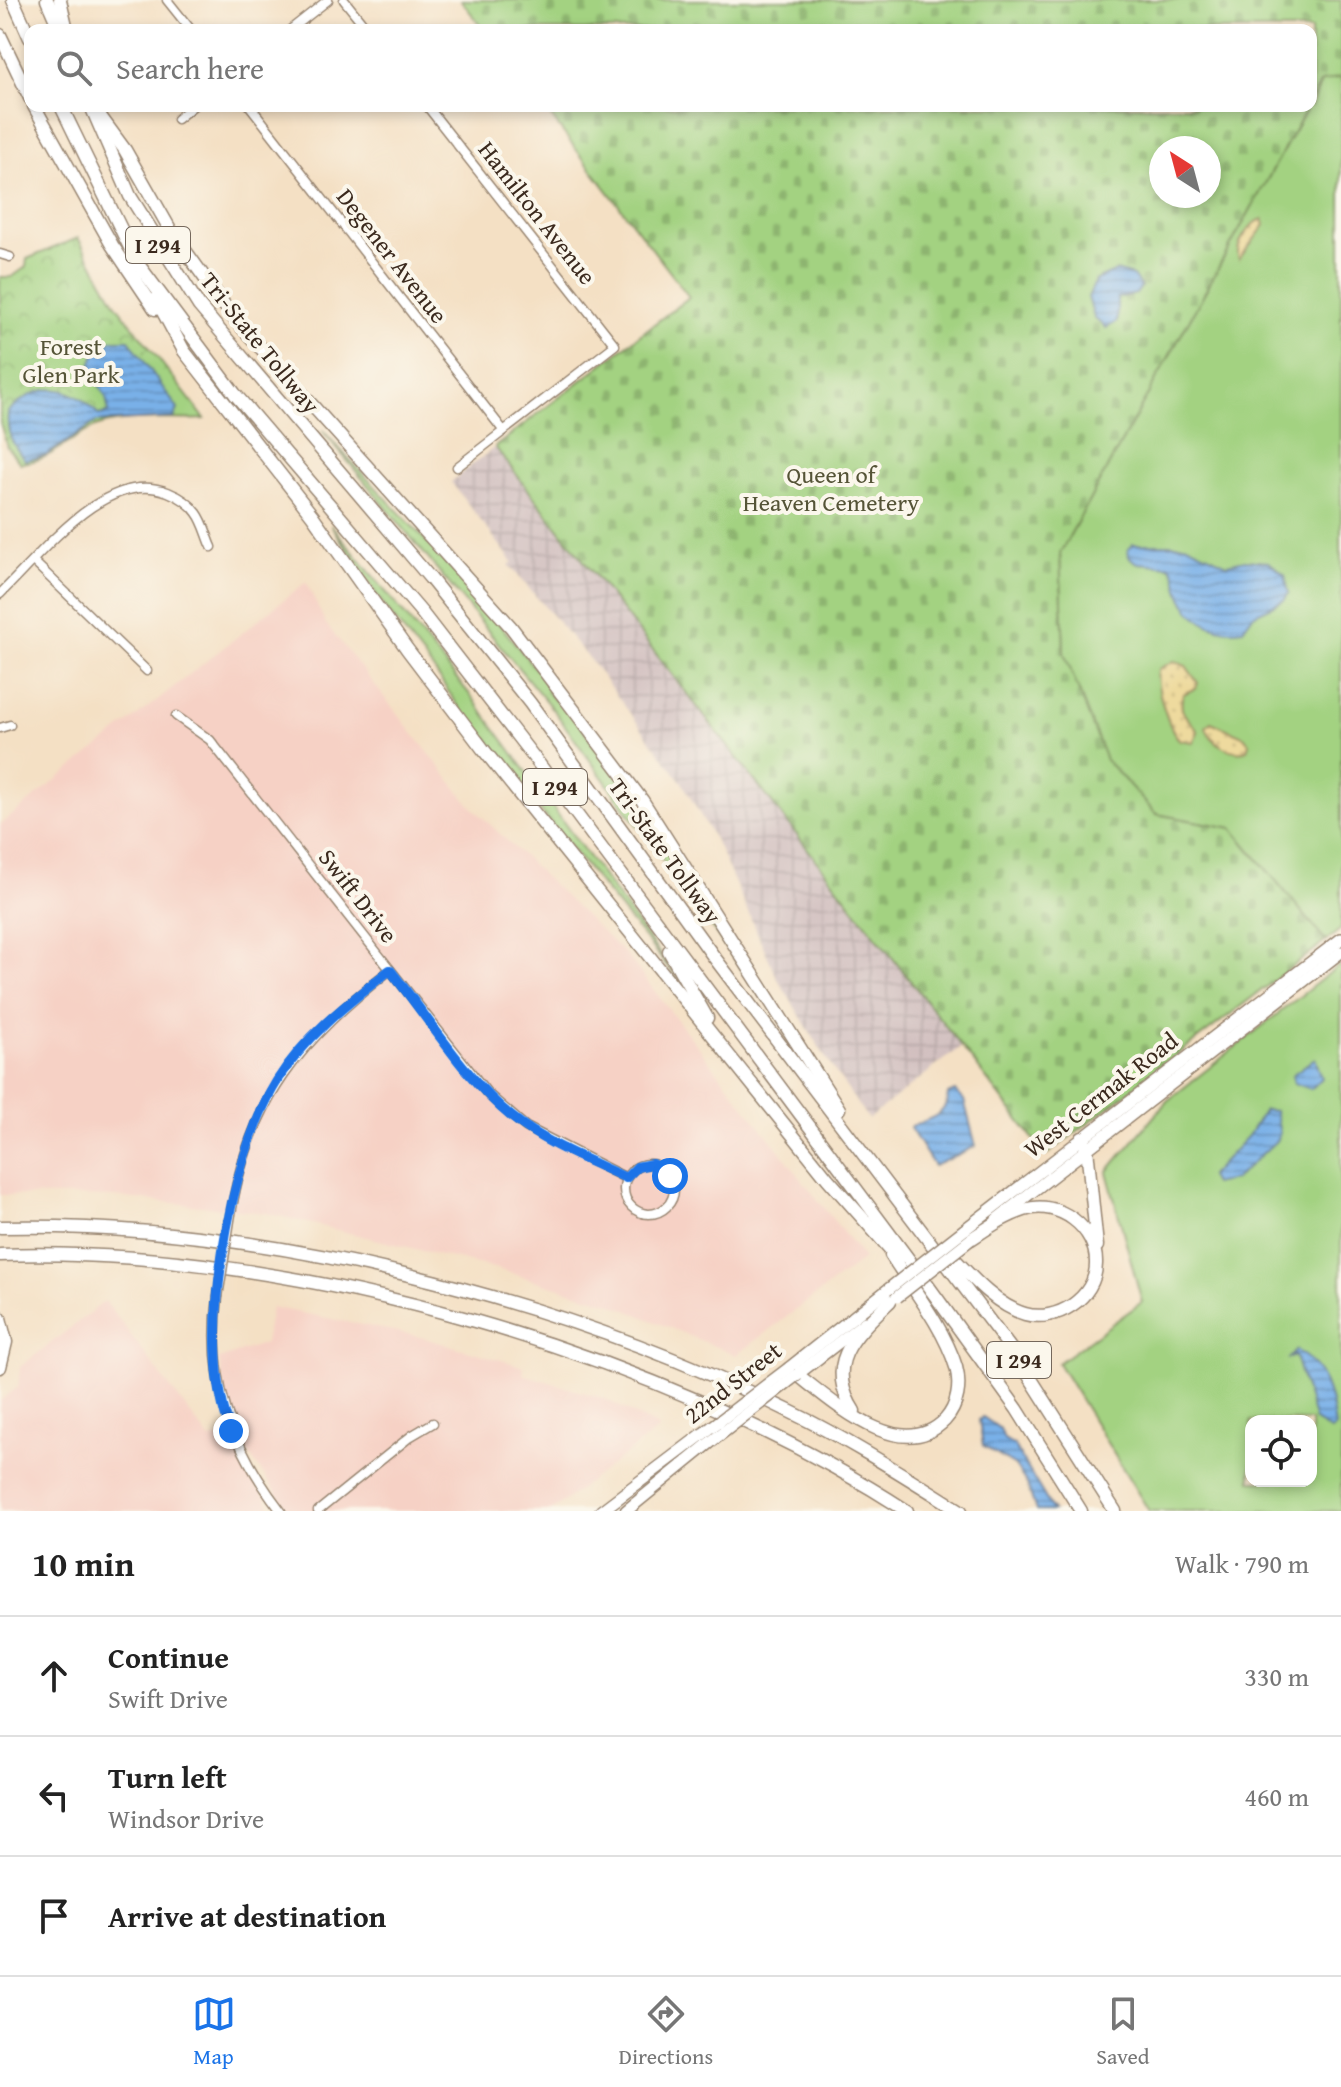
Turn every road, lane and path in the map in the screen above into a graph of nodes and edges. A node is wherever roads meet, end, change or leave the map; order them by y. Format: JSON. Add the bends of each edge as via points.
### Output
{"nodes":[{"id":1,"x":13,"y":0,"type":"edge"},
{"id":2,"x":47,"y":0,"type":"edge"},
{"id":3,"x":60,"y":0,"type":"edge"},
{"id":4,"x":167,"y":0,"type":"edge"},
{"id":5,"x":328,"y":0,"type":"edge"},
{"id":6,"x":344,"y":0,"type":"edge"},
{"id":7,"x":57,"y":24,"type":"edge"},
{"id":8,"x":66,"y":24,"type":"edge"},
{"id":9,"x":186,"y":24,"type":"edge"},
{"id":10,"x":298,"y":24,"type":"edge"},
{"id":11,"x":363,"y":24,"type":"edge"},
{"id":12,"x":24,"y":25,"type":"edge"},
{"id":13,"x":0,"y":35,"type":"edge"},
{"id":14,"x":24,"y":85,"type":"edge"},
{"id":15,"x":37,"y":112,"type":"edge"},
{"id":16,"x":64,"y":112,"type":"edge"},
{"id":17,"x":94,"y":112,"type":"edge"},
{"id":18,"x":96,"y":112,"type":"edge"},
{"id":19,"x":186,"y":112,"type":"edge"},
{"id":20,"x":255,"y":112,"type":"edge"},
{"id":21,"x":432,"y":112,"type":"edge"},
{"id":22,"x":177,"y":119,"type":"dead end"},
{"id":23,"x":0,"y":254,"type":"edge"},
{"id":24,"x":10,"y":257,"type":"dead end"},
{"id":25,"x":138,"y":264,"type":"junction"},
{"id":26,"x":184,"y":351,"type":"junction"},
{"id":27,"x":503,"y":430,"type":"junction"},
{"id":28,"x":457,"y":467,"type":"dead end"},
{"id":29,"x":212,"y":547,"type":"dead end"},
{"id":30,"x":34,"y":562,"type":"junction"},
{"id":31,"x":0,"y":594,"type":"edge"},
{"id":32,"x":147,"y":671,"type":"dead end"},
{"id":33,"x":176,"y":716,"type":"dead end"},
{"id":34,"x":10,"y":725,"type":"dead end"},
{"id":35,"x":0,"y":728,"type":"edge"},
{"id":36,"x":658,"y":926,"type":"junction"},
{"id":37,"x":1341,"y":939,"type":"edge"},
{"id":38,"x":1341,"y":952,"type":"edge"},
{"id":39,"x":390,"y":970,"type":"junction"},
{"id":40,"x":737,"y":1066,"type":"junction"},
{"id":41,"x":1084,"y":1143,"type":"junction"},
{"id":42,"x":875,"y":1166,"type":"junction"},
{"id":43,"x":626,"y":1178,"type":"junction"},
{"id":44,"x":913,"y":1216,"type":"junction"},
{"id":45,"x":0,"y":1227,"type":"edge"},
{"id":46,"x":873,"y":1230,"type":"junction"},
{"id":47,"x":968,"y":1235,"type":"junction"},
{"id":48,"x":0,"y":1255,"type":"edge"},
{"id":49,"x":1097,"y":1265,"type":"junction"},
{"id":50,"x":892,"y":1295,"type":"junction"},
{"id":51,"x":0,"y":1318,"type":"edge"},
{"id":52,"x":955,"y":1323,"type":"junction"},
{"id":53,"x":0,"y":1367,"type":"edge"},
{"id":54,"x":793,"y":1371,"type":"junction"},
{"id":55,"x":861,"y":1420,"type":"junction"},
{"id":56,"x":433,"y":1423,"type":"dead end"},
{"id":57,"x":708,"y":1437,"type":"junction"},
{"id":58,"x":281,"y":1511,"type":"edge"},
{"id":59,"x":318,"y":1511,"type":"edge"},
{"id":60,"x":601,"y":1511,"type":"edge"},
{"id":61,"x":626,"y":1511,"type":"edge"},
{"id":62,"x":907,"y":1511,"type":"edge"},
{"id":63,"x":961,"y":1511,"type":"edge"},
{"id":64,"x":1081,"y":1511,"type":"edge"},
{"id":65,"x":1115,"y":1511,"type":"edge"}],
"edges":[{"from":1,"to":12,"type":"highway"},
{"from":2,"to":7,"type":"highway"},
{"from":3,"to":8,"type":"highway"},
{"from":4,"to":9,"type":"street"},
{"from":5,"to":10,"type":"street"},
{"from":6,"to":11,"type":"street"},
{"from":13,"to":14,"type":"highway"},
{"from":15,"to":26,"type":"highway","via":[[112,245]]},
{"from":16,"to":25,"type":"highway","name":"Tri-State Tollway","number":"I 294"},
{"from":17,"to":42,"type":"highway","name":"Tri-State Tollway","number":"I 294","via":[[119,176],[204,313],[483,643]]},
{"from":18,"to":42,"type":"highway","via":[[185,253],[233,317],[511,627],[642,800]]},
{"from":19,"to":22,"type":"street"},
{"from":20,"to":27,"type":"street","name":"Degener Avenue"},
{"from":21,"to":27,"type":"street","name":"Hamilton Avenue","via":[[615,345]]},
{"from":23,"to":24,"type":"street"},
{"from":25,"to":26,"type":"highway"},
{"from":25,"to":36,"type":"highway","name":"Tri-State Tollway","number":"I 294","via":[[235,394],[422,613]]},
{"from":26,"to":40,"type":"highway","via":[[483,749]]},
{"from":27,"to":28,"type":"street"},
{"from":29,"to":30,"type":"street","via":[[188,503],[153,487],[136,487],[98,501]]},
{"from":30,"to":31,"type":"street"},
{"from":30,"to":32,"type":"street"},
{"from":33,"to":39,"type":"street","name":"Swift Drive","via":[[210,740]]},
{"from":34,"to":35,"type":"street"},
{"from":36,"to":40,"type":"highway","via":[[685,982]]},
{"from":36,"to":52,"type":"highway","name":"Tri-State Tollway","number":"I 294"},
{"from":37,"to":41,"type":"main road","name":"West Cermak Road"},
{"from":38,"to":41,"type":"main road","name":"West Cermak Road"},
{"from":39,"to":43,"type":"street","name":"Swift Drive","via":[[499,1106],[547,1140]]},
{"from":39,"to":58,"type":"street","bridge":true,"via":[[326,1022],[277,1081],[245,1150],[231,1214],[214,1354],[225,1412],[249,1467]]},
{"from":40,"to":46,"type":"highway"},
{"from":41,"to":47,"type":"main road","name":"West Cermak Road"},
{"from":41,"to":49,"type":"highway"},
{"from":42,"to":44,"type":"highway","name":"Tri-State Tollway","number":"I 294"},
{"from":43,"to":43,"type":"street","via":[[626,1200],[640,1213],[660,1212],[672,1199],[673,1183],[659,1166],[637,1167]]},
{"from":44,"to":49,"type":"highway","via":[[985,1288],[1026,1314],[1055,1314],[1072,1306],[1092,1281]]},
{"from":44,"to":65,"type":"highway","name":"Tri-State Tollway","number":"I 294","via":[[1017,1357]]},
{"from":45,"to":63,"type":"highway","via":[[97,1228],[224,1242],[396,1274],[495,1299],[619,1339],[750,1392]]},
{"from":46,"to":52,"type":"highway"},
{"from":46,"to":55,"type":"highway","via":[[946,1346],[956,1368],[958,1395],[946,1419],[920,1435],[894,1435]]},
{"from":47,"to":49,"type":"highway","via":[[1042,1207],[1060,1211],[1093,1243]]},
{"from":47,"to":50,"type":"main road","name":"West Cermak Road","bridge":true},
{"from":48,"to":62,"type":"highway","via":[[83,1255],[218,1269],[382,1299],[483,1325],[713,1407]]},
{"from":50,"to":54,"type":"main road","name":"22nd Street"},
{"from":50,"to":55,"type":"highway","via":[[855,1338],[841,1367],[842,1388]]},
{"from":51,"to":53,"type":"highway","via":[[6,1342]]},
{"from":52,"to":64,"type":"highway","name":"Tri-State Tollway","number":"I 294"},
{"from":54,"to":55,"type":"highway"},
{"from":54,"to":57,"type":"main road","name":"22nd Street","bridge":true},
{"from":56,"to":59,"type":"street"},
{"from":57,"to":60,"type":"main road","name":"22nd Street"},
{"from":57,"to":61,"type":"main road","name":"22nd Street"}]}
